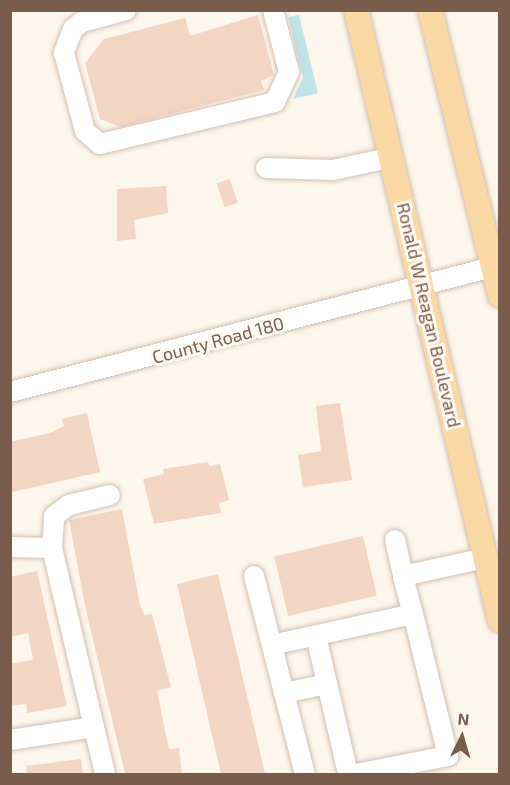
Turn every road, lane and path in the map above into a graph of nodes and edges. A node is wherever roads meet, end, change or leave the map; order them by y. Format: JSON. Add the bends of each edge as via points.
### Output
{"nodes":[{"id":1,"x":126,"y":10,"type":"edge"},
{"id":2,"x":273,"y":10,"type":"edge"},
{"id":3,"x":356,"y":10,"type":"edge"},
{"id":4,"x":430,"y":10,"type":"edge"},
{"id":5,"x":393,"y":157,"type":"junction"},
{"id":6,"x":266,"y":168,"type":"dead end"},
{"id":7,"x":496,"y":266,"type":"edge"},
{"id":8,"x":423,"y":283,"type":"junction"},
{"id":9,"x":500,"y":296,"type":"edge"},
{"id":10,"x":10,"y":392,"type":"edge"},
{"id":11,"x":110,"y":495,"type":"dead end"},
{"id":12,"x":395,"y":540,"type":"dead end"},
{"id":13,"x":10,"y":547,"type":"edge"},
{"id":14,"x":52,"y":548,"type":"junction"},
{"id":15,"x":485,"y":558,"type":"junction"},
{"id":16,"x":254,"y":576,"type":"dead end"},
{"id":17,"x":403,"y":576,"type":"junction"},
{"id":18,"x":413,"y":614,"type":"junction"},
{"id":19,"x":500,"y":620,"type":"edge"},
{"id":20,"x":316,"y":636,"type":"junction"},
{"id":21,"x":272,"y":645,"type":"junction"},
{"id":22,"x":327,"y":684,"type":"junction"},
{"id":23,"x":284,"y":693,"type":"junction"},
{"id":24,"x":94,"y":727,"type":"junction"},
{"id":25,"x":10,"y":740,"type":"edge"},
{"id":26,"x":105,"y":774,"type":"edge"},
{"id":27,"x":305,"y":774,"type":"edge"},
{"id":28,"x":348,"y":774,"type":"edge"},
{"id":29,"x":356,"y":774,"type":"edge"}],
"edges":[{"from":1,"to":2,"type":"street","via":[[82,22],[73,29],[64,52],[85,131],[100,144],[275,102],[289,72]]},
{"from":3,"to":5,"type":"main road","name":"Ronald W Reagan Boulevard"},
{"from":4,"to":7,"type":"main road"},
{"from":5,"to":6,"type":"street","via":[[333,170]]},
{"from":5,"to":8,"type":"main road","name":"Ronald W Reagan Boulevard"},
{"from":7,"to":8,"type":"street","name":"County Road 180"},
{"from":7,"to":9,"type":"main road"},
{"from":8,"to":10,"type":"street","name":"County Road 180"},
{"from":8,"to":15,"type":"main road","name":"Ronald W Reagan Boulevard"},
{"from":11,"to":14,"type":"street","via":[[69,505],[54,516]]},
{"from":12,"to":17,"type":"street"},
{"from":13,"to":14,"type":"street"},
{"from":14,"to":24,"type":"street"},
{"from":15,"to":17,"type":"street"},
{"from":15,"to":19,"type":"main road","name":"Ronald W Reagan Boulevard"},
{"from":16,"to":21,"type":"street"},
{"from":17,"to":18,"type":"street"},
{"from":18,"to":20,"type":"street"},
{"from":18,"to":29,"type":"street","via":[[448,756]]},
{"from":20,"to":21,"type":"street"},
{"from":20,"to":22,"type":"street"},
{"from":21,"to":23,"type":"street"},
{"from":22,"to":23,"type":"street"},
{"from":22,"to":28,"type":"street"},
{"from":23,"to":27,"type":"street"},
{"from":24,"to":25,"type":"street"},
{"from":24,"to":26,"type":"street"}]}
